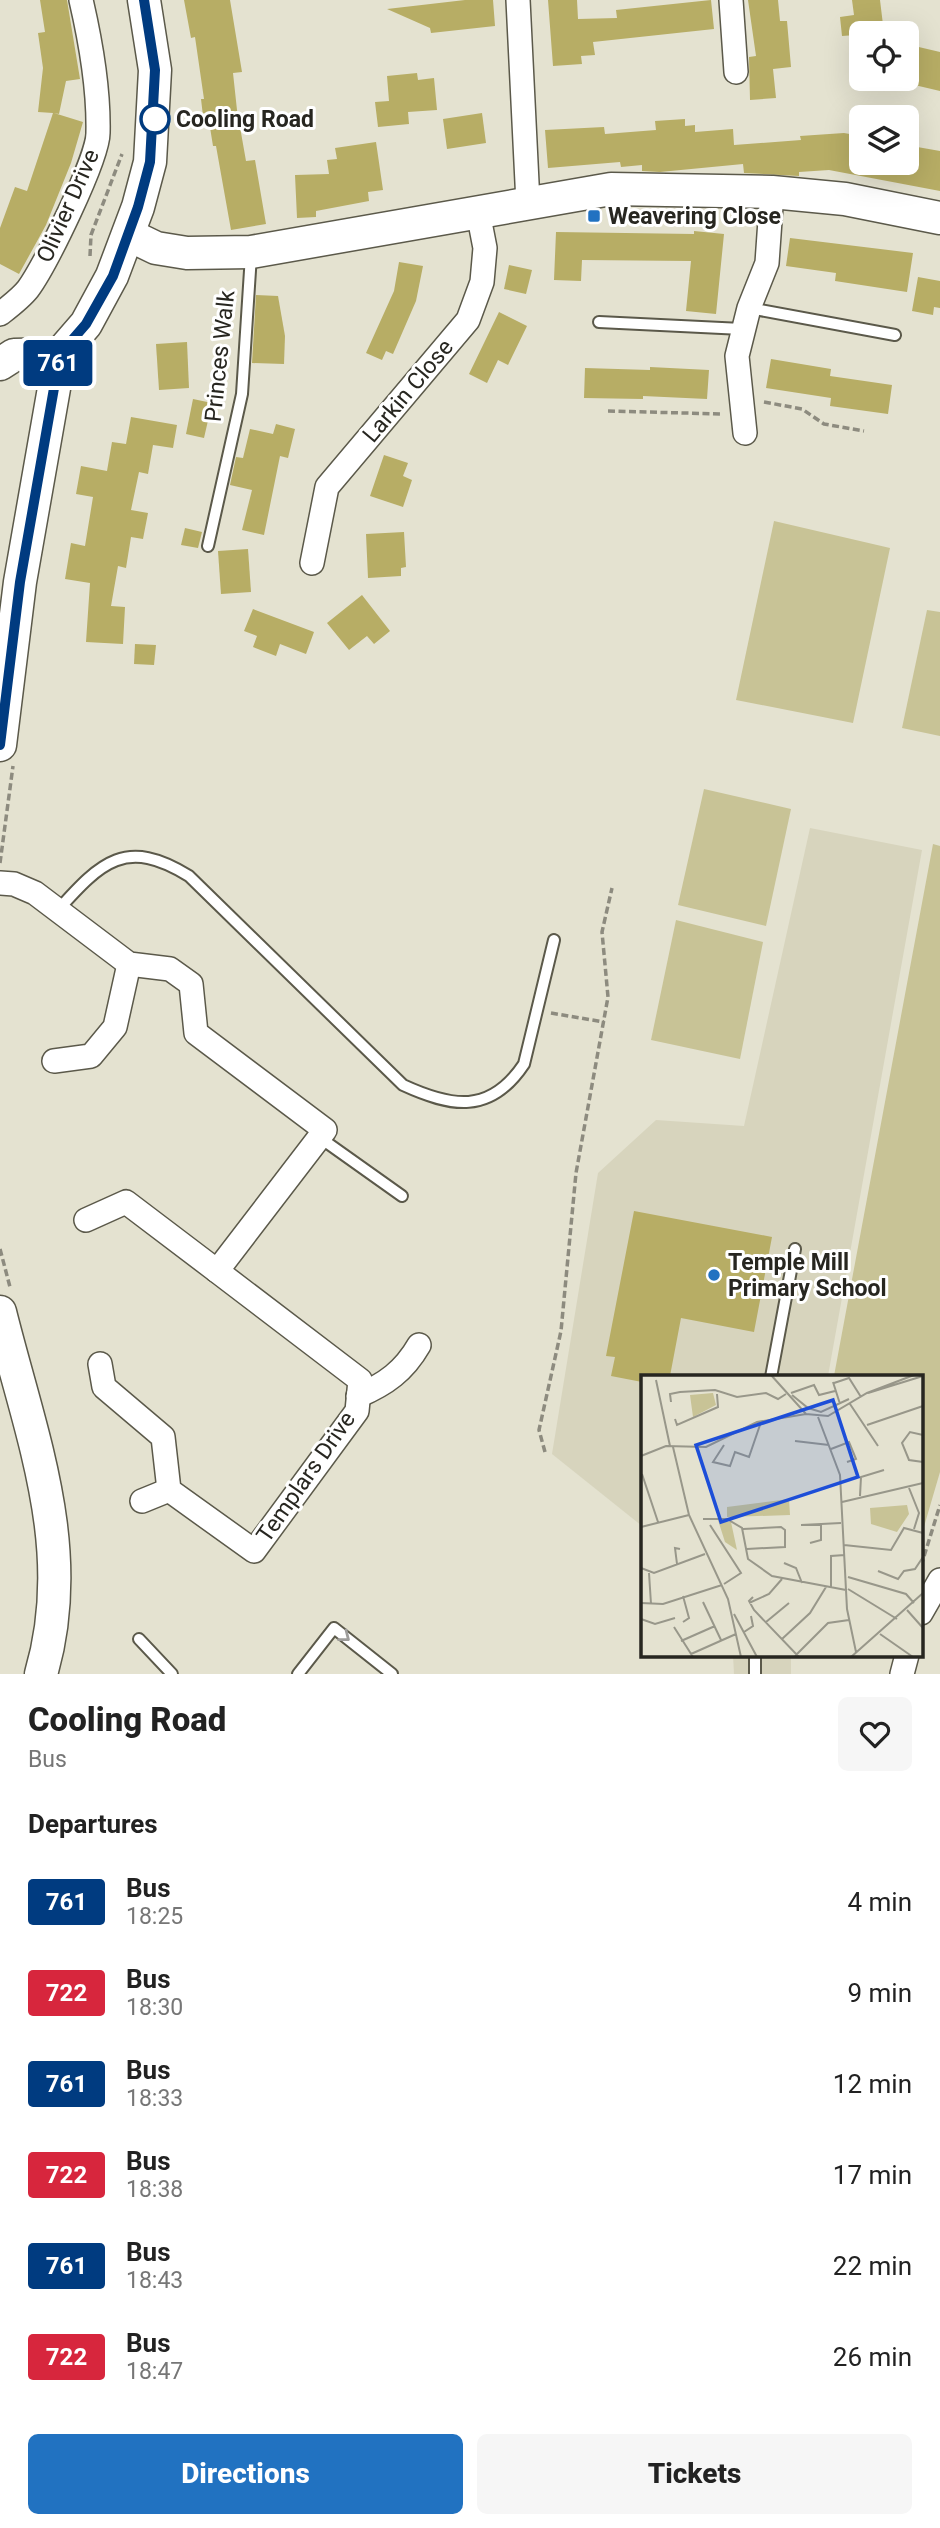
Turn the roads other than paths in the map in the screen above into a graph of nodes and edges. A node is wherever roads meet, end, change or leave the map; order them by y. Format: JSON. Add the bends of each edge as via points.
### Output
{"nodes":[{"id":1,"x":81,"y":0,"type":"edge"},
{"id":2,"x":144,"y":0,"type":"edge"},
{"id":3,"x":518,"y":0,"type":"edge"},
{"id":4,"x":731,"y":0,"type":"edge"},
{"id":5,"x":736,"y":72,"type":"dead end"},
{"id":6,"x":772,"y":192,"type":"junction"},
{"id":7,"x":528,"y":203,"type":"junction"},
{"id":8,"x":478,"y":212,"type":"junction"},
{"id":9,"x":940,"y":218,"type":"edge"},
{"id":10,"x":129,"y":235,"type":"junction"},
{"id":11,"x":251,"y":252,"type":"junction"},
{"id":12,"x":0,"y":314,"type":"edge"},
{"id":13,"x":745,"y":319,"type":"junction"},
{"id":14,"x":599,"y":322,"type":"dead end"},
{"id":15,"x":895,"y":335,"type":"dead end"},
{"id":16,"x":60,"y":354,"type":"junction"},
{"id":17,"x":0,"y":364,"type":"edge"},
{"id":18,"x":743,"y":415,"type":"road end"},
{"id":19,"x":208,"y":546,"type":"dead end"},
{"id":20,"x":312,"y":564,"type":"dead end"},
{"id":21,"x":6,"y":635,"type":"edge"},
{"id":22,"x":0,"y":745,"type":"edge"},
{"id":23,"x":0,"y":883,"type":"edge"},
{"id":24,"x":58,"y":910,"type":"junction"},
{"id":25,"x":554,"y":940,"type":"dead end"},
{"id":26,"x":129,"y":964,"type":"junction"},
{"id":27,"x":54,"y":1061,"type":"dead end"},
{"id":28,"x":319,"y":1137,"type":"junction"},
{"id":29,"x":402,"y":1196,"type":"dead end"},
{"id":30,"x":86,"y":1220,"type":"dead end"},
{"id":31,"x":795,"y":1248,"type":"dead end"},
{"id":32,"x":216,"y":1271,"type":"junction"},
{"id":33,"x":0,"y":1312,"type":"edge"},
{"id":34,"x":419,"y":1345,"type":"dead end"},
{"id":35,"x":100,"y":1364,"type":"dead end"},
{"id":36,"x":771,"y":1375,"type":"edge"},
{"id":37,"x":358,"y":1396,"type":"junction"},
{"id":38,"x":169,"y":1490,"type":"junction"},
{"id":39,"x":142,"y":1502,"type":"dead end"},
{"id":40,"x":940,"y":1580,"type":"edge"},
{"id":41,"x":922,"y":1612,"type":"edge"},
{"id":42,"x":139,"y":1639,"type":"dead end"},
{"id":43,"x":906,"y":1657,"type":"edge"},
{"id":44,"x":41,"y":1674,"type":"edge"},
{"id":45,"x":172,"y":1674,"type":"edge"},
{"id":46,"x":298,"y":1674,"type":"edge"},
{"id":47,"x":391,"y":1674,"type":"edge"},
{"id":48,"x":902,"y":1674,"type":"edge"}],
"edges":[{"from":1,"to":12,"type":"street","name":"Olivier Drive","via":[[99,136],[45,260],[27,290]]},
{"from":2,"to":10,"type":"main road","via":[[155,70],[155,119],[150,162]]},
{"from":3,"to":7,"type":"street"},
{"from":4,"to":5,"type":"street"},
{"from":6,"to":7,"type":"main road","via":[[611,189]]},
{"from":6,"to":9,"type":"main road","via":[[845,199]]},
{"from":6,"to":13,"type":"street","via":[[767,263]]},
{"from":7,"to":8,"type":"main road"},
{"from":8,"to":11,"type":"main road"},
{"from":8,"to":20,"type":"street","name":"Larkin Close","via":[[485,248],[482,282],[468,320],[327,487]]},
{"from":10,"to":11,"type":"main road","via":[[156,248],[187,253]]},
{"from":10,"to":16,"type":"main road","via":[[86,324]]},
{"from":11,"to":19,"type":"lane","name":"Princes Walk","via":[[242,394]]},
{"from":13,"to":14,"type":"lane"},
{"from":13,"to":15,"type":"lane"},
{"from":13,"to":18,"type":"street","via":[[737,356]]},
{"from":16,"to":17,"type":"main road","via":[[14,355]]},
{"from":16,"to":21,"type":"main road"},
{"from":21,"to":22,"type":"main road"},
{"from":23,"to":24,"type":"street","via":[[35,893]]},
{"from":24,"to":25,"type":"lane","via":[[91,873],[116,857],[167,862],[189,876],[403,1085],[435,1100],[472,1104],[517,1075],[524,1064]]},
{"from":24,"to":26,"type":"street"},
{"from":26,"to":27,"type":"street","via":[[115,1027],[91,1056]]},
{"from":26,"to":28,"type":"street","via":[[170,969],[191,984],[196,1033],[325,1130]]},
{"from":28,"to":29,"type":"lane"},
{"from":28,"to":32,"type":"street"},
{"from":30,"to":32,"type":"street","name":"Templars Drive","via":[[126,1202]]},
{"from":31,"to":36,"type":"lane"},
{"from":32,"to":37,"type":"street","name":"Templars Drive","via":[[359,1380]]},
{"from":33,"to":44,"type":"main road","via":[[40,1455],[52,1533],[56,1572],[53,1618]]},
{"from":34,"to":37,"type":"street","name":"Templars Drive","via":[[387,1383]]},
{"from":35,"to":38,"type":"street","via":[[104,1387],[163,1437]]},
{"from":37,"to":38,"type":"street","name":"Templars Drive","via":[[357,1411],[254,1551]]},
{"from":38,"to":39,"type":"street"},
{"from":40,"to":41,"type":"street"},
{"from":42,"to":45,"type":"lane"},
{"from":43,"to":48,"type":"street"},
{"from":46,"to":47,"type":"lane","one_way":true,"via":[[334,1628]]}]}
